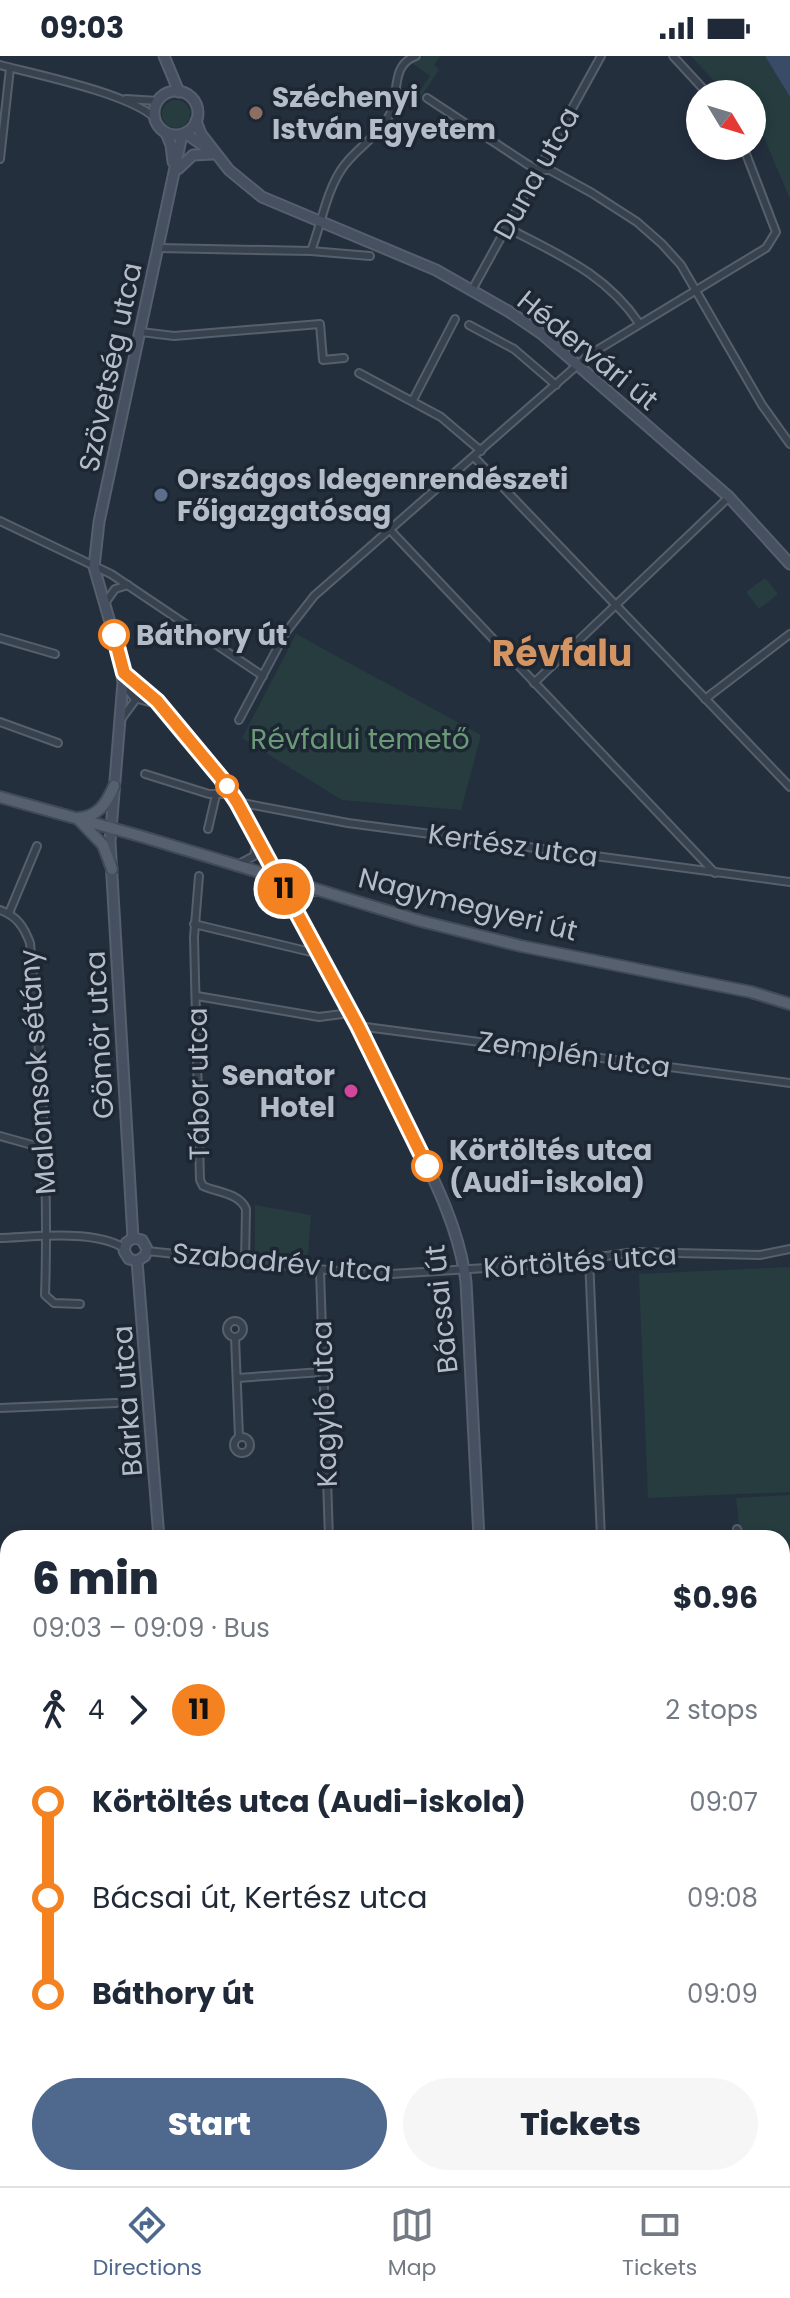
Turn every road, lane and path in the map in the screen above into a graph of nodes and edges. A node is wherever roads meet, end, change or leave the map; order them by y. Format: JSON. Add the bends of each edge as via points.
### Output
{"nodes":[{"id":1,"x":416,"y":56,"type":"edge"},
{"id":2,"x":601,"y":56,"type":"edge"},
{"id":3,"x":673,"y":56,"type":"edge"},
{"id":4,"x":164,"y":59,"type":"edge"},
{"id":5,"x":0,"y":65,"type":"edge"},
{"id":6,"x":10,"y":68,"type":"junction"},
{"id":7,"x":695,"y":80,"type":"edge"},
{"id":8,"x":179,"y":92,"type":"junction"},
{"id":9,"x":115,"y":97,"type":"junction"},
{"id":10,"x":160,"y":98,"type":"junction"},
{"id":11,"x":427,"y":98,"type":"dead end"},
{"id":12,"x":154,"y":117,"type":"junction"},
{"id":13,"x":196,"y":121,"type":"junction"},
{"id":14,"x":166,"y":133,"type":"junction"},
{"id":15,"x":183,"y":134,"type":"junction"},
{"id":16,"x":216,"y":156,"type":"junction"},
{"id":17,"x":0,"y":159,"type":"edge"},
{"id":18,"x":748,"y":160,"type":"edge"},
{"id":19,"x":538,"y":170,"type":"junction"},
{"id":20,"x":175,"y":175,"type":"junction"},
{"id":21,"x":323,"y":220,"type":"junction"},
{"id":22,"x":506,"y":227,"type":"junction"},
{"id":23,"x":159,"y":248,"type":"junction"},
{"id":24,"x":311,"y":251,"type":"junction"},
{"id":25,"x":370,"y":256,"type":"dead end"},
{"id":26,"x":694,"y":289,"type":"junction"},
{"id":27,"x":472,"y":290,"type":"junction"},
{"id":28,"x":455,"y":319,"type":"dead end"},
{"id":29,"x":639,"y":323,"type":"junction"},
{"id":30,"x":469,"y":325,"type":"dead end"},
{"id":31,"x":141,"y":332,"type":"junction"},
{"id":32,"x":344,"y":358,"type":"dead end"},
{"id":33,"x":578,"y":365,"type":"junction"},
{"id":34,"x":359,"y":373,"type":"dead end"},
{"id":35,"x":556,"y":385,"type":"junction"},
{"id":36,"x":413,"y":400,"type":"junction"},
{"id":37,"x":790,"y":444,"type":"edge"},
{"id":38,"x":481,"y":451,"type":"junction"},
{"id":39,"x":474,"y":457,"type":"junction"},
{"id":40,"x":729,"y":497,"type":"junction"},
{"id":41,"x":0,"y":521,"type":"edge"},
{"id":42,"x":390,"y":530,"type":"junction"},
{"id":43,"x":790,"y":564,"type":"edge"},
{"id":44,"x":94,"y":567,"type":"junction"},
{"id":45,"x":128,"y":585,"type":"junction"},
{"id":46,"x":105,"y":603,"type":"junction"},
{"id":47,"x":615,"y":605,"type":"junction"},
{"id":48,"x":790,"y":634,"type":"edge"},
{"id":49,"x":0,"y":638,"type":"edge"},
{"id":50,"x":55,"y":654,"type":"dead end"},
{"id":51,"x":122,"y":668,"type":"junction"},
{"id":52,"x":263,"y":676,"type":"junction"},
{"id":53,"x":123,"y":682,"type":"junction"},
{"id":54,"x":534,"y":683,"type":"junction"},
{"id":55,"x":136,"y":699,"type":"junction"},
{"id":56,"x":705,"y":699,"type":"junction"},
{"id":57,"x":162,"y":707,"type":"junction"},
{"id":58,"x":122,"y":718,"type":"junction"},
{"id":59,"x":239,"y":720,"type":"dead end"},
{"id":60,"x":0,"y":722,"type":"edge"},
{"id":61,"x":58,"y":743,"type":"dead end"},
{"id":62,"x":145,"y":774,"type":"dead end"},
{"id":63,"x":114,"y":786,"type":"junction"},
{"id":64,"x":790,"y":787,"type":"edge"},
{"id":65,"x":232,"y":794,"type":"junction"},
{"id":66,"x":216,"y":795,"type":"junction"},
{"id":67,"x":0,"y":797,"type":"edge"},
{"id":68,"x":237,"y":802,"type":"junction"},
{"id":69,"x":75,"y":818,"type":"junction"},
{"id":70,"x":111,"y":829,"type":"junction"},
{"id":71,"x":208,"y":829,"type":"dead end"},
{"id":72,"x":257,"y":838,"type":"junction"},
{"id":73,"x":37,"y":846,"type":"dead end"},
{"id":74,"x":235,"y":865,"type":"junction"},
{"id":75,"x":112,"y":869,"type":"junction"},
{"id":76,"x":715,"y":873,"type":"junction"},
{"id":77,"x":199,"y":876,"type":"dead end"},
{"id":78,"x":278,"y":878,"type":"junction"},
{"id":79,"x":790,"y":882,"type":"edge"},
{"id":80,"x":324,"y":891,"type":"junction"},
{"id":81,"x":0,"y":910,"type":"edge"},
{"id":82,"x":9,"y":913,"type":"junction"},
{"id":83,"x":300,"y":920,"type":"junction"},
{"id":84,"x":194,"y":924,"type":"junction"},
{"id":85,"x":319,"y":954,"type":"junction"},
{"id":86,"x":197,"y":996,"type":"junction"},
{"id":87,"x":790,"y":1004,"type":"edge"},
{"id":88,"x":350,"y":1013,"type":"junction"},
{"id":89,"x":358,"y":1026,"type":"junction"},
{"id":90,"x":790,"y":1083,"type":"edge"},
{"id":91,"x":0,"y":1136,"type":"edge"},
{"id":92,"x":32,"y":1145,"type":"dead end"},
{"id":93,"x":47,"y":1237,"type":"junction"},
{"id":94,"x":0,"y":1238,"type":"edge"},
{"id":95,"x":133,"y":1238,"type":"junction"},
{"id":96,"x":124,"y":1248,"type":"junction"},
{"id":97,"x":790,"y":1249,"type":"edge"},
{"id":98,"x":147,"y":1251,"type":"junction"},
{"id":99,"x":589,"y":1258,"type":"junction"},
{"id":100,"x":137,"y":1261,"type":"junction"},
{"id":101,"x":245,"y":1263,"type":"junction"},
{"id":102,"x":464,"y":1269,"type":"junction"},
{"id":103,"x":320,"y":1271,"type":"junction"},
{"id":104,"x":80,"y":1304,"type":"dead end"},
{"id":105,"x":235,"y":1337,"type":"dead end"},
{"id":106,"x":322,"y":1372,"type":"junction"},
{"id":107,"x":238,"y":1378,"type":"junction"},
{"id":108,"x":116,"y":1403,"type":"dead end"},
{"id":109,"x":0,"y":1408,"type":"edge"},
{"id":110,"x":239,"y":1437,"type":"dead end"},
{"id":111,"x":158,"y":1530,"type":"edge"},
{"id":112,"x":329,"y":1530,"type":"edge"},
{"id":113,"x":479,"y":1530,"type":"edge"},
{"id":114,"x":601,"y":1530,"type":"edge"},
{"id":115,"x":0,"y":1648,"type":"edge"},
{"id":116,"x":0,"y":1672,"type":"edge"}],
"edges":[{"from":1,"to":21,"type":"street","via":[[398,72],[386,122],[339,172]]},
{"from":2,"to":19,"type":"street","name":"Duna utca"},
{"from":3,"to":7,"type":"street"},
{"from":4,"to":8,"type":"street"},
{"from":4,"to":10,"type":"street"},
{"from":5,"to":6,"type":"street"},
{"from":6,"to":9,"type":"street"},
{"from":6,"to":17,"type":"street"},
{"from":8,"to":10,"type":"street"},
{"from":8,"to":13,"type":"street","via":[[196,104]]},
{"from":9,"to":10,"type":"street"},
{"from":9,"to":12,"type":"street"},
{"from":10,"to":12,"type":"street"},
{"from":11,"to":19,"type":"street"},
{"from":12,"to":14,"type":"street"},
{"from":13,"to":15,"type":"street"},
{"from":13,"to":16,"type":"street","name":"Hédervári út"},
{"from":14,"to":15,"type":"street"},
{"from":14,"to":20,"type":"street","name":"Szövetség utca"},
{"from":15,"to":16,"type":"street","name":"Hédervári út"},
{"from":15,"to":20,"type":"street","name":"Szövetség utca"},
{"from":16,"to":20,"type":"street","via":[[193,155]]},
{"from":16,"to":21,"type":"street","name":"Hédervári út","via":[[262,197]]},
{"from":18,"to":26,"type":"street","via":[[775,237],[766,248]]},
{"from":19,"to":22,"type":"street","name":"Duna utca"},
{"from":19,"to":26,"type":"street","via":[[550,170],[637,222],[681,265]]},
{"from":20,"to":23,"type":"street","name":"Szövetség utca"},
{"from":21,"to":24,"type":"street"},
{"from":21,"to":27,"type":"street","name":"Hédervári út"},
{"from":22,"to":27,"type":"street","name":"Duna utca"},
{"from":22,"to":29,"type":"street","via":[[594,274]]},
{"from":23,"to":24,"type":"street"},
{"from":23,"to":31,"type":"street","name":"Szövetség utca"},
{"from":24,"to":25,"type":"street"},
{"from":26,"to":29,"type":"street"},
{"from":26,"to":37,"type":"street"},
{"from":27,"to":33,"type":"street","name":"Hédervári út","via":[[525,322]]},
{"from":28,"to":36,"type":"street"},
{"from":29,"to":33,"type":"street"},
{"from":30,"to":35,"type":"street","via":[[514,349]]},
{"from":31,"to":32,"type":"street","via":[[174,336],[320,324],[323,360]]},
{"from":31,"to":44,"type":"street","name":"Szövetség utca"},
{"from":33,"to":35,"type":"street"},
{"from":33,"to":40,"type":"street","name":"Hédervári út"},
{"from":34,"to":36,"type":"street"},
{"from":35,"to":38,"type":"street"},
{"from":36,"to":38,"type":"street"},
{"from":38,"to":39,"type":"street"},
{"from":39,"to":42,"type":"street"},
{"from":39,"to":47,"type":"street"},
{"from":40,"to":43,"type":"street","name":"Hédervári út"},
{"from":40,"to":47,"type":"street"},
{"from":41,"to":44,"type":"street"},
{"from":42,"to":52,"type":"street","via":[[299,612]]},
{"from":42,"to":54,"type":"street"},
{"from":44,"to":45,"type":"street"},
{"from":44,"to":46,"type":"street"},
{"from":45,"to":46,"type":"street","via":[[115,589]]},
{"from":45,"to":52,"type":"street"},
{"from":46,"to":51,"type":"street"},
{"from":47,"to":54,"type":"street"},
{"from":47,"to":56,"type":"street"},
{"from":48,"to":56,"type":"street"},
{"from":49,"to":50,"type":"street"},
{"from":51,"to":53,"type":"street","name":"Gömör utca"},
{"from":51,"to":57,"type":"street","name":"Bácsai út"},
{"from":52,"to":59,"type":"street"},
{"from":53,"to":55,"type":"street"},
{"from":53,"to":58,"type":"street","name":"Gömör utca"},
{"from":54,"to":76,"type":"street"},
{"from":55,"to":57,"type":"street"},
{"from":55,"to":58,"type":"street"},
{"from":56,"to":64,"type":"street"},
{"from":57,"to":65,"type":"street","name":"Bácsai út"},
{"from":58,"to":63,"type":"street","name":"Gömör utca"},
{"from":60,"to":61,"type":"street"},
{"from":62,"to":66,"type":"street"},
{"from":63,"to":69,"type":"main road","via":[[97,812]]},
{"from":63,"to":70,"type":"street","name":"Gömör utca"},
{"from":65,"to":66,"type":"street"},
{"from":65,"to":68,"type":"street","name":"Bácsai út"},
{"from":66,"to":71,"type":"street"},
{"from":67,"to":69,"type":"main road","name":"Nagymegyeri út"},
{"from":68,"to":72,"type":"street","name":"Bácsai út"},
{"from":68,"to":76,"type":"street","name":"Kertész utca","via":[[348,823]]},
{"from":69,"to":70,"type":"main road","name":"Nagymegyeri út"},
{"from":69,"to":75,"type":"main road","via":[[103,845]]},
{"from":70,"to":74,"type":"main road","name":"Nagymegyeri út"},
{"from":70,"to":75,"type":"street","name":"Gömör utca"},
{"from":72,"to":74,"type":"street","via":[[254,856]]},
{"from":72,"to":78,"type":"street","name":"Bácsai út"},
{"from":73,"to":82,"type":"street","name":"Malomsok sétány"},
{"from":74,"to":78,"type":"main road","name":"Nagymegyeri út"},
{"from":75,"to":95,"type":"street","name":"Gömör utca"},
{"from":76,"to":79,"type":"street","name":"Kertész utca"},
{"from":77,"to":84,"type":"street","name":"Tábor utca"},
{"from":78,"to":80,"type":"main road","name":"Nagymegyeri út"},
{"from":78,"to":83,"type":"street","name":"Bácsai út"},
{"from":80,"to":83,"type":"street","via":[[302,898]]},
{"from":80,"to":87,"type":"main road","name":"Nagymegyeri út","via":[[521,946]]},
{"from":81,"to":82,"type":"street","name":"Malomsok sétány"},
{"from":82,"to":93,"type":"street","name":"Malomsok sétány","via":[[25,927],[30,943],[43,1077]]},
{"from":83,"to":85,"type":"street","name":"Bácsai út"},
{"from":84,"to":85,"type":"street"},
{"from":84,"to":86,"type":"street","name":"Tábor utca"},
{"from":85,"to":88,"type":"street","name":"Bácsai út"},
{"from":86,"to":88,"type":"street","via":[[319,1017]]},
{"from":86,"to":101,"type":"street","name":"Tábor utca","via":[[200,1180],[243,1202]]},
{"from":88,"to":89,"type":"street","name":"Bácsai út"},
{"from":89,"to":90,"type":"street","name":"Zemplén utca"},
{"from":89,"to":102,"type":"street","name":"Bácsai út","via":[[439,1190]]},
{"from":91,"to":92,"type":"street"},
{"from":93,"to":94,"type":"street"},
{"from":93,"to":96,"type":"street","via":[[95,1238]]},
{"from":93,"to":104,"type":"street","name":"Malomsok sétány","via":[[45,1295],[54,1303]]},
{"from":95,"to":96,"type":"street"},
{"from":95,"to":98,"type":"street","via":[[142,1240]]},
{"from":96,"to":100,"type":"street","via":[[127,1258]]},
{"from":97,"to":99,"type":"street","name":"Körtöltés utca","via":[[760,1255],[635,1252]]},
{"from":98,"to":100,"type":"street"},
{"from":98,"to":101,"type":"street","name":"Szabadrév utca"},
{"from":99,"to":102,"type":"street","name":"Körtöltés utca"},
{"from":99,"to":114,"type":"street"},
{"from":100,"to":111,"type":"street","name":"Bárka utca"},
{"from":101,"to":103,"type":"street","name":"Szabadrév utca"},
{"from":102,"to":103,"type":"street","name":"Szabadrév utca","via":[[383,1275]]},
{"from":102,"to":113,"type":"street","name":"Bácsai út"},
{"from":103,"to":106,"type":"street","name":"Kagyló utca"},
{"from":105,"to":107,"type":"street"},
{"from":106,"to":107,"type":"street"},
{"from":106,"to":112,"type":"street","name":"Kagyló utca"},
{"from":107,"to":110,"type":"street"},
{"from":108,"to":109,"type":"street"},
{"from":115,"to":116,"type":"street"}]}
